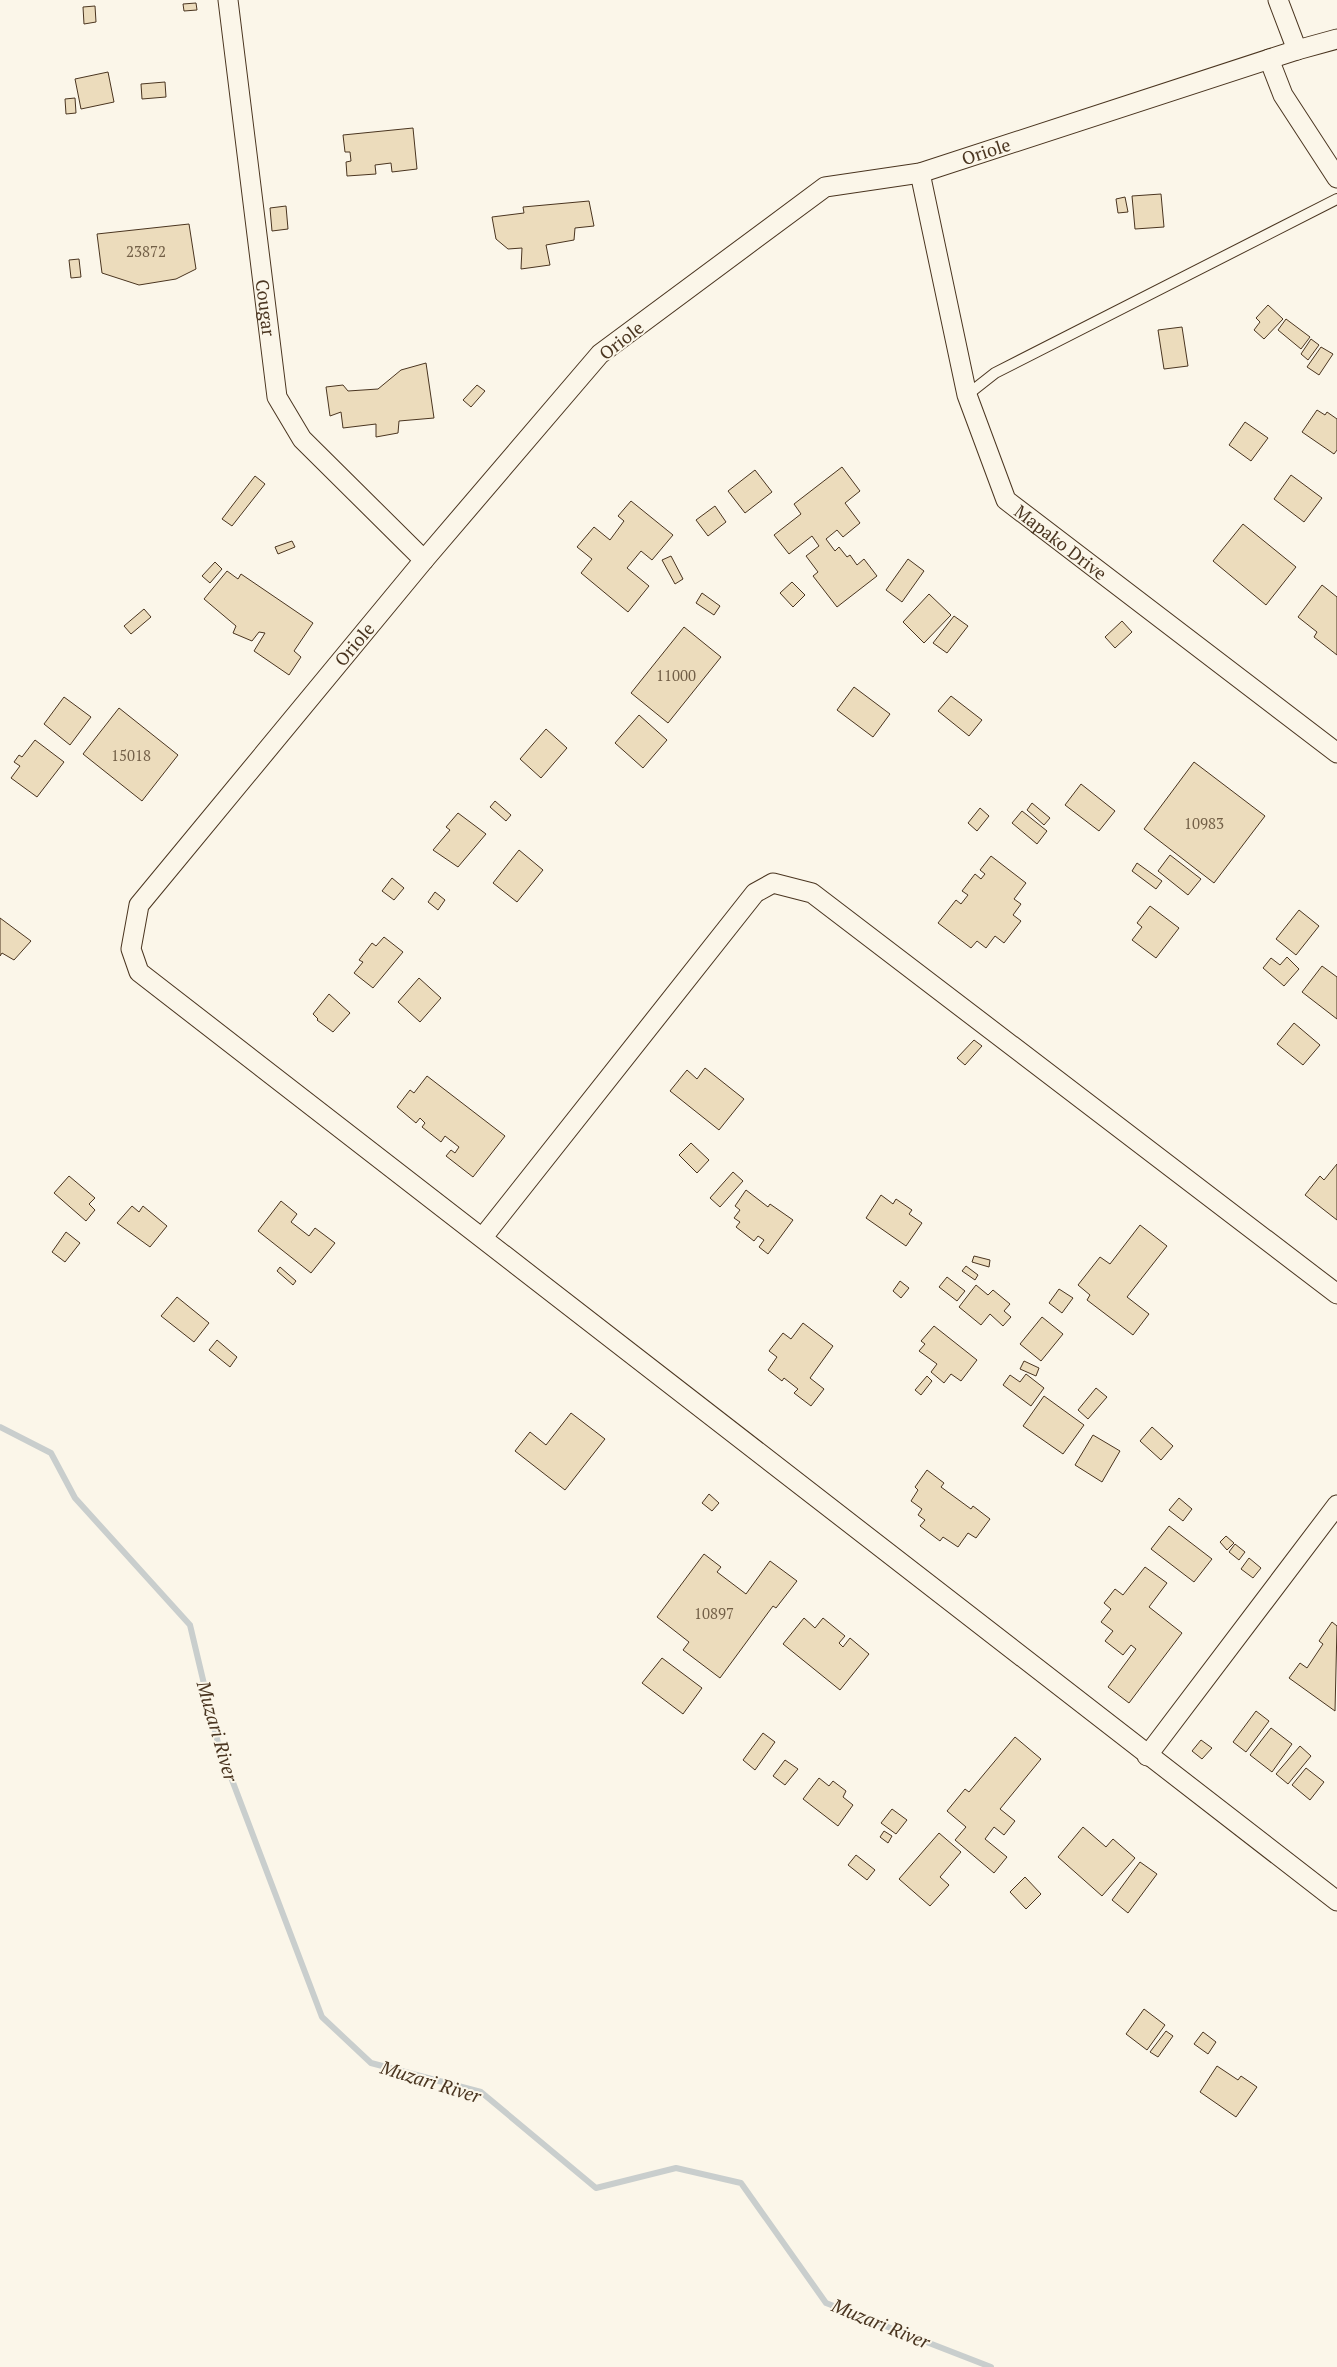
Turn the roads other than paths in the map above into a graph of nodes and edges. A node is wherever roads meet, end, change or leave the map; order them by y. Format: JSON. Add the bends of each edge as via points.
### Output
{"nodes":[{"id":1,"x":228,"y":0,"type":"edge"},
{"id":2,"x":1278,"y":0,"type":"edge"},
{"id":3,"x":1337,"y":39,"type":"edge"},
{"id":4,"x":1297,"y":50,"type":"junction"},
{"id":5,"x":1269,"y":59,"type":"junction"},
{"id":6,"x":920,"y":173,"type":"junction"},
{"id":7,"x":1337,"y":178,"type":"edge"},
{"id":8,"x":1337,"y":200,"type":"edge"},
{"id":9,"x":967,"y":395,"type":"junction"},
{"id":10,"x":424,"y":560,"type":"junction"},
{"id":11,"x":1337,"y":754,"type":"edge"},
{"id":12,"x":483,"y":1237,"type":"junction"},
{"id":13,"x":1337,"y":1294,"type":"edge"},
{"id":14,"x":1337,"y":1505,"type":"edge"},
{"id":15,"x":1147,"y":1756,"type":"junction"},
{"id":16,"x":1337,"y":1901,"type":"edge"}],
"edges":[{"from":1,"to":10,"type":"street","name":"Cougar","via":[[277,397],[302,439]]},
{"from":2,"to":4,"type":"street"},
{"from":3,"to":4,"type":"street","name":"Oriole"},
{"from":4,"to":5,"type":"street","name":"Oriole"},
{"from":5,"to":6,"type":"street","name":"Oriole"},
{"from":5,"to":7,"type":"street","via":[[1284,95]]},
{"from":6,"to":9,"type":"street","name":"Mapako Drive"},
{"from":6,"to":10,"type":"street","name":"Oriole","via":[[825,187],[600,354]]},
{"from":8,"to":9,"type":"lane","via":[[995,373]]},
{"from":9,"to":11,"type":"street","name":"Mapako Drive","via":[[1006,500]]},
{"from":10,"to":12,"type":"street","name":"Oriole","via":[[139,905],[131,949],[138,972]]},
{"from":12,"to":13,"type":"street","via":[[755,893],[773,883],[812,893]]},
{"from":12,"to":15,"type":"street"},
{"from":14,"to":15,"type":"street"},
{"from":15,"to":16,"type":"street"}]}
